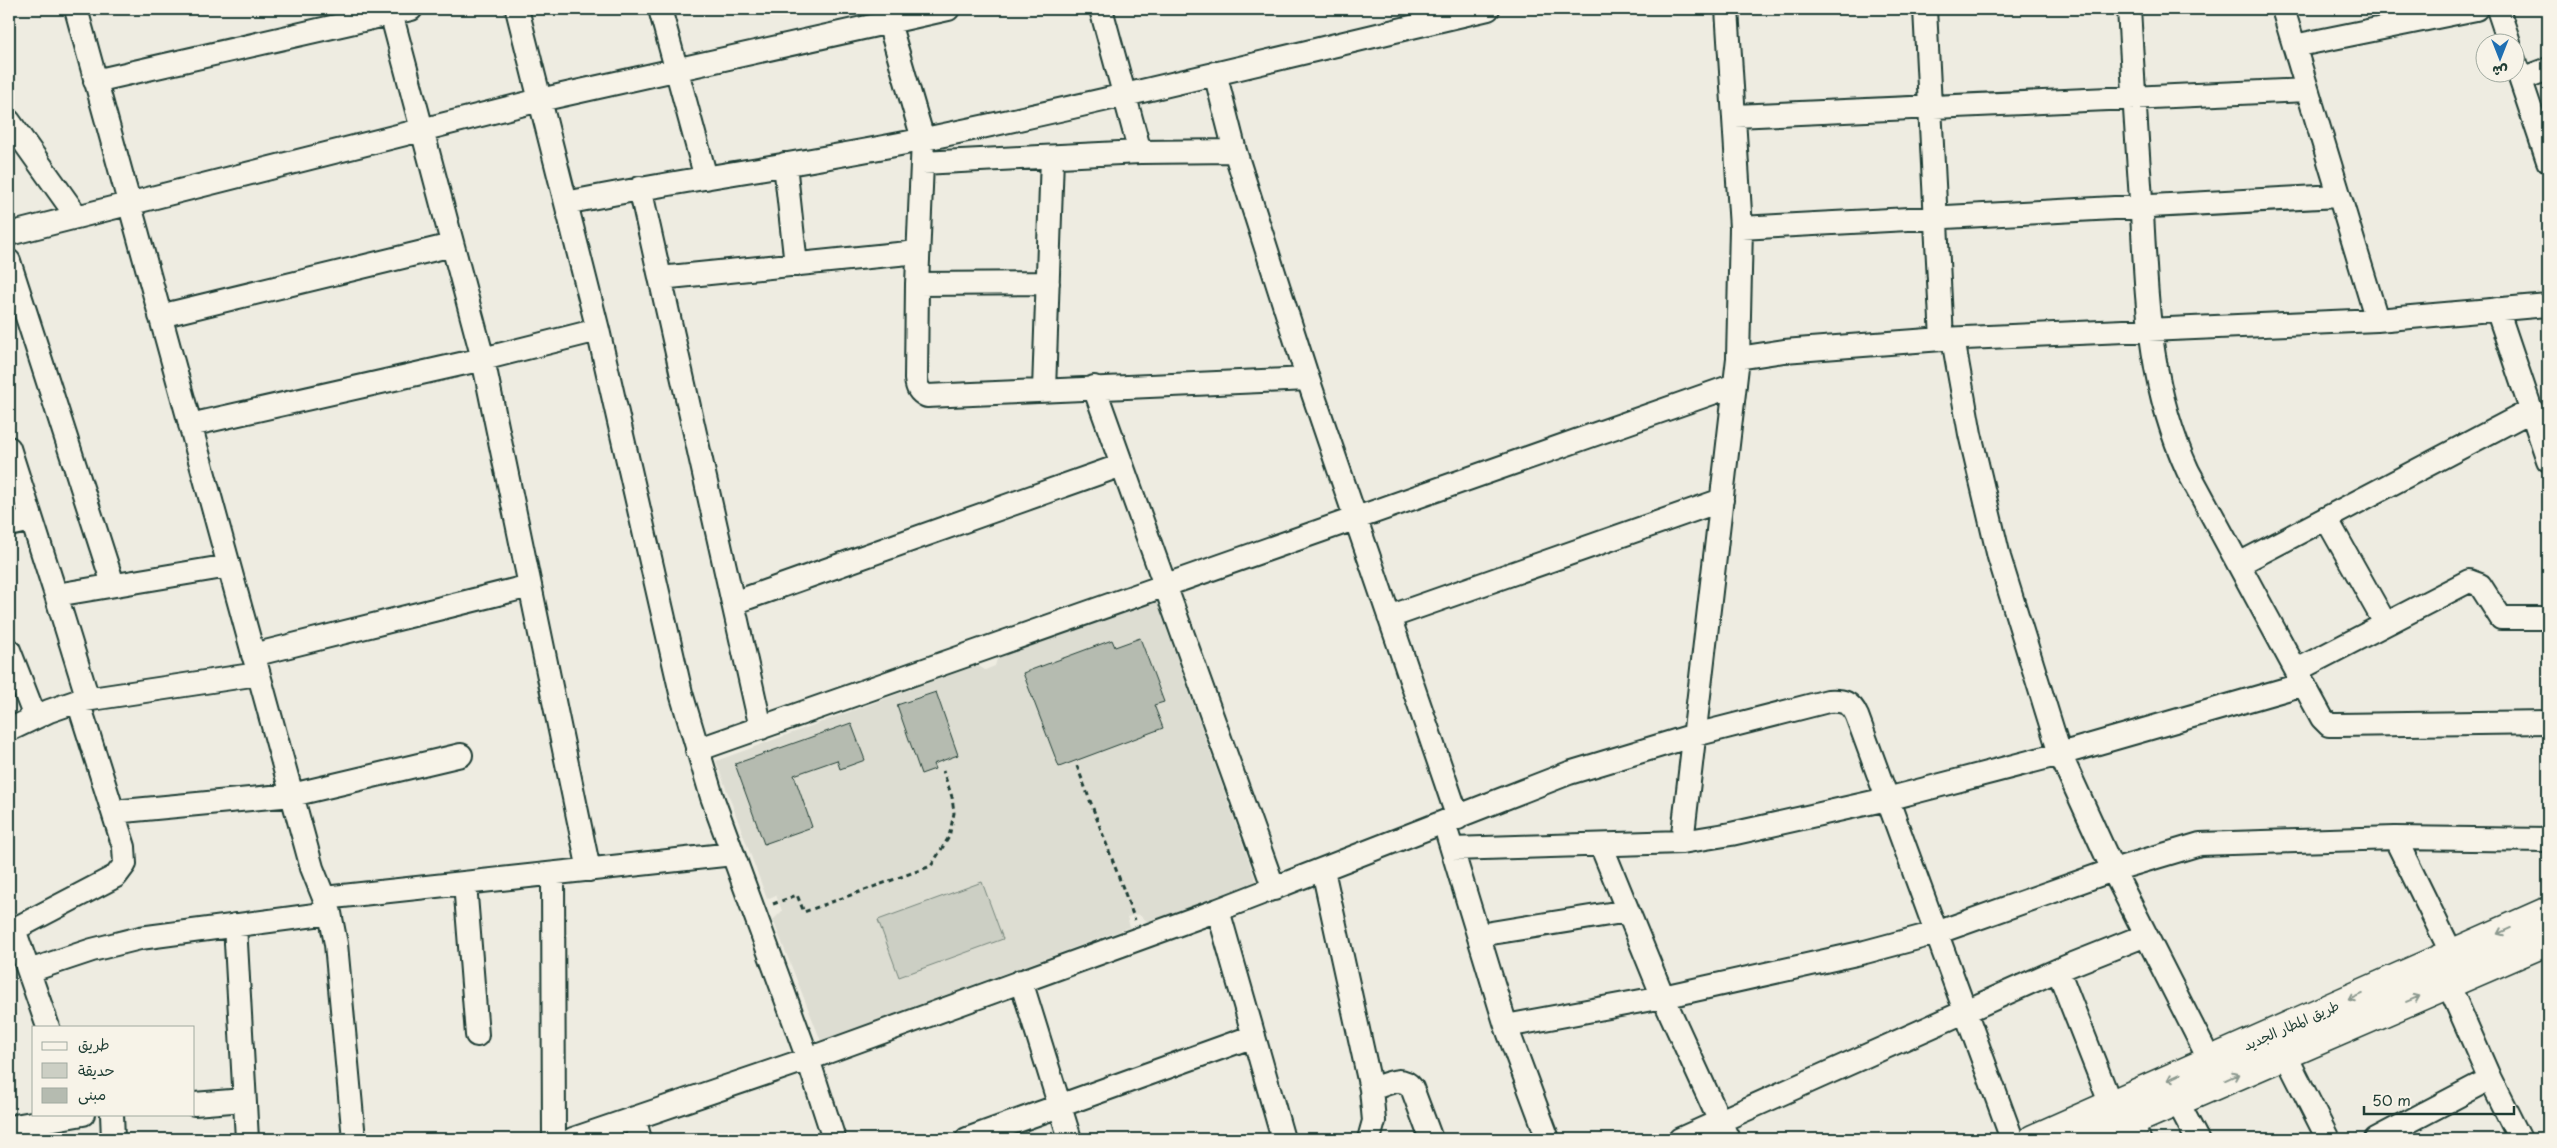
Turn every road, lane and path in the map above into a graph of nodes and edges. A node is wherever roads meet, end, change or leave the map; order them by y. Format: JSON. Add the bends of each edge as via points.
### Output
{"nodes":[{"id":1,"x":76,"y":9,"type":"edge"},
{"id":2,"x":516,"y":9,"type":"edge"},
{"id":3,"x":660,"y":9,"type":"edge"},
{"id":4,"x":948,"y":9,"type":"edge"},
{"id":5,"x":1101,"y":9,"type":"edge"},
{"id":6,"x":1488,"y":9,"type":"edge"},
{"id":7,"x":1727,"y":9,"type":"edge"},
{"id":8,"x":1925,"y":9,"type":"edge"},
{"id":9,"x":2129,"y":9,"type":"edge"},
{"id":10,"x":2283,"y":9,"type":"edge"},
{"id":11,"x":2476,"y":9,"type":"edge"},
{"id":12,"x":2498,"y":9,"type":"edge"},
{"id":13,"x":398,"y":10,"type":"edge"},
{"id":14,"x":887,"y":15,"type":"edge"},
{"id":15,"x":2506,"y":32,"type":"edge"},
{"id":16,"x":2294,"y":46,"type":"junction"},
{"id":17,"x":676,"y":69,"type":"junction"},
{"id":18,"x":2524,"y":69,"type":"edge"},
{"id":19,"x":2548,"y":69,"type":"edge"},
{"id":20,"x":1215,"y":73,"type":"junction"},
{"id":21,"x":96,"y":81,"type":"junction"},
{"id":22,"x":2522,"y":82,"type":"edge"},
{"id":23,"x":2307,"y":90,"type":"junction"},
{"id":24,"x":1125,"y":95,"type":"junction"},
{"id":25,"x":2134,"y":97,"type":"junction"},
{"id":26,"x":540,"y":100,"type":"junction"},
{"id":27,"x":1930,"y":105,"type":"junction"},
{"id":28,"x":1735,"y":116,"type":"junction"},
{"id":29,"x":9,"y":121,"type":"edge"},
{"id":30,"x":421,"y":129,"type":"junction"},
{"id":31,"x":923,"y":139,"type":"junction"},
{"id":32,"x":1235,"y":151,"type":"junction"},
{"id":33,"x":1140,"y":152,"type":"junction"},
{"id":34,"x":1052,"y":157,"type":"junction"},
{"id":35,"x":2548,"y":162,"type":"edge"},
{"id":36,"x":922,"y":163,"type":"junction"},
{"id":37,"x":785,"y":164,"type":"junction"},
{"id":38,"x":706,"y":178,"type":"junction"},
{"id":39,"x":640,"y":188,"type":"junction"},
{"id":40,"x":2338,"y":196,"type":"junction"},
{"id":41,"x":129,"y":202,"type":"junction"},
{"id":42,"x":566,"y":203,"type":"junction"},
{"id":43,"x":2141,"y":206,"type":"junction"},
{"id":44,"x":76,"y":215,"type":"junction"},
{"id":45,"x":1936,"y":216,"type":"junction"},
{"id":46,"x":1741,"y":228,"type":"junction"},
{"id":47,"x":9,"y":234,"type":"edge"},
{"id":48,"x":452,"y":245,"type":"junction"},
{"id":49,"x":918,"y":252,"type":"junction"},
{"id":50,"x":9,"y":261,"type":"edge"},
{"id":51,"x":796,"y":264,"type":"junction"},
{"id":52,"x":660,"y":278,"type":"junction"},
{"id":53,"x":917,"y":284,"type":"junction"},
{"id":54,"x":1048,"y":284,"type":"junction"},
{"id":55,"x":2548,"y":304,"type":"edge"},
{"id":56,"x":2497,"y":309,"type":"junction"},
{"id":57,"x":160,"y":316,"type":"junction"},
{"id":58,"x":2377,"y":320,"type":"junction"},
{"id":59,"x":598,"y":330,"type":"junction"},
{"id":60,"x":2148,"y":330,"type":"junction"},
{"id":61,"x":1948,"y":339,"type":"junction"},
{"id":62,"x":1738,"y":358,"type":"junction"},
{"id":63,"x":483,"y":359,"type":"junction"},
{"id":64,"x":1308,"y":378,"type":"junction"},
{"id":65,"x":1735,"y":385,"type":"junction"},
{"id":66,"x":1094,"y":387,"type":"junction"},
{"id":67,"x":1044,"y":390,"type":"junction"},
{"id":68,"x":2532,"y":410,"type":"junction"},
{"id":69,"x":190,"y":425,"type":"junction"},
{"id":70,"x":9,"y":448,"type":"edge"},
{"id":71,"x":2548,"y":460,"type":"edge"},
{"id":72,"x":1122,"y":465,"type":"junction"},
{"id":73,"x":1722,"y":500,"type":"junction"},
{"id":74,"x":2326,"y":518,"type":"junction"},
{"id":75,"x":32,"y":520,"type":"junction"},
{"id":76,"x":1356,"y":520,"type":"junction"},
{"id":77,"x":9,"y":526,"type":"edge"},
{"id":78,"x":2239,"y":564,"type":"junction"},
{"id":79,"x":229,"y":566,"type":"junction"},
{"id":80,"x":113,"y":584,"type":"junction"},
{"id":81,"x":1166,"y":585,"type":"junction"},
{"id":82,"x":530,"y":586,"type":"junction"},
{"id":83,"x":56,"y":595,"type":"junction"},
{"id":84,"x":733,"y":603,"type":"junction"},
{"id":85,"x":1389,"y":617,"type":"junction"},
{"id":86,"x":2548,"y":618,"type":"edge"},
{"id":87,"x":2385,"y":622,"type":"junction"},
{"id":88,"x":9,"y":650,"type":"edge"},
{"id":89,"x":255,"y":665,"type":"junction"},
{"id":90,"x":2301,"y":677,"type":"junction"},
{"id":91,"x":83,"y":700,"type":"junction"},
{"id":92,"x":35,"y":717,"type":"junction"},
{"id":93,"x":2548,"y":722,"type":"edge"},
{"id":94,"x":761,"y":728,"type":"junction"},
{"id":95,"x":9,"y":730,"type":"edge"},
{"id":96,"x":1695,"y":735,"type":"junction"},
{"id":97,"x":697,"y":750,"type":"junction"},
{"id":98,"x":2060,"y":754,"type":"junction"},
{"id":99,"x":461,"y":755,"type":"dead end"},
{"id":100,"x":1077,"y":766,"type":"dead end"},
{"id":101,"x":943,"y":771,"type":"dead end"},
{"id":102,"x":292,"y":795,"type":"junction"},
{"id":103,"x":1886,"y":799,"type":"junction"},
{"id":104,"x":113,"y":812,"type":"junction"},
{"id":105,"x":1451,"y":820,"type":"junction"},
{"id":106,"x":2395,"y":838,"type":"junction"},
{"id":107,"x":2548,"y":840,"type":"edge"},
{"id":108,"x":1682,"y":842,"type":"junction"},
{"id":109,"x":1601,"y":845,"type":"junction"},
{"id":110,"x":1452,"y":849,"type":"junction"},
{"id":111,"x":733,"y":854,"type":"junction"},
{"id":112,"x":589,"y":870,"type":"junction"},
{"id":113,"x":1323,"y":870,"type":"junction"},
{"id":114,"x":2113,"y":870,"type":"junction"},
{"id":115,"x":553,"y":874,"type":"junction"},
{"id":116,"x":465,"y":883,"type":"junction"},
{"id":117,"x":1274,"y":889,"type":"junction"},
{"id":118,"x":327,"y":906,"type":"junction"},
{"id":119,"x":1218,"y":910,"type":"junction"},
{"id":120,"x":754,"y":911,"type":"junction"},
{"id":121,"x":1628,"y":911,"type":"junction"},
{"id":122,"x":2548,"y":911,"type":"edge"},
{"id":123,"x":235,"y":925,"type":"junction"},
{"id":124,"x":12,"y":930,"type":"edge"},
{"id":125,"x":1936,"y":933,"type":"junction"},
{"id":126,"x":1479,"y":935,"type":"junction"},
{"id":127,"x":2146,"y":935,"type":"junction"},
{"id":128,"x":1141,"y":938,"type":"junction"},
{"id":129,"x":2548,"y":941,"type":"edge"},
{"id":130,"x":2446,"y":966,"type":"junction"},
{"id":131,"x":2058,"y":970,"type":"junction"},
{"id":132,"x":29,"y":971,"type":"junction"},
{"id":133,"x":1021,"y":981,"type":"junction"},
{"id":134,"x":1663,"y":996,"type":"junction"},
{"id":135,"x":1964,"y":1012,"type":"junction"},
{"id":136,"x":48,"y":1026,"type":"edge"},
{"id":137,"x":1506,"y":1026,"type":"junction"},
{"id":138,"x":477,"y":1035,"type":"dead end"},
{"id":139,"x":1254,"y":1036,"type":"junction"},
{"id":140,"x":2285,"y":1054,"type":"junction"},
{"id":141,"x":808,"y":1059,"type":"junction"},
{"id":142,"x":2210,"y":1061,"type":"junction"},
{"id":143,"x":2490,"y":1079,"type":"junction"},
{"id":144,"x":1371,"y":1089,"type":"junction"},
{"id":145,"x":244,"y":1100,"type":"junction"},
{"id":146,"x":2177,"y":1101,"type":"junction"},
{"id":147,"x":195,"y":1104,"type":"edge"},
{"id":148,"x":1060,"y":1106,"type":"junction"},
{"id":149,"x":69,"y":1116,"type":"edge"},
{"id":150,"x":112,"y":1116,"type":"edge"},
{"id":151,"x":634,"y":1118,"type":"junction"},
{"id":152,"x":2127,"y":1122,"type":"edge"},
{"id":153,"x":9,"y":1127,"type":"edge"},
{"id":154,"x":1725,"y":1130,"type":"edge"},
{"id":155,"x":113,"y":1139,"type":"edge"},
{"id":156,"x":247,"y":1139,"type":"edge"},
{"id":157,"x":354,"y":1139,"type":"edge"},
{"id":158,"x":554,"y":1139,"type":"edge"},
{"id":159,"x":573,"y":1139,"type":"edge"},
{"id":160,"x":640,"y":1139,"type":"edge"},
{"id":161,"x":834,"y":1139,"type":"edge"},
{"id":162,"x":968,"y":1139,"type":"edge"},
{"id":163,"x":1070,"y":1139,"type":"edge"},
{"id":164,"x":1283,"y":1139,"type":"edge"},
{"id":165,"x":1369,"y":1139,"type":"edge"},
{"id":166,"x":1431,"y":1139,"type":"edge"},
{"id":167,"x":1548,"y":1139,"type":"edge"},
{"id":168,"x":1680,"y":1139,"type":"edge"},
{"id":169,"x":2012,"y":1139,"type":"edge"},
{"id":170,"x":2033,"y":1139,"type":"edge"},
{"id":171,"x":2091,"y":1139,"type":"edge"},
{"id":172,"x":2197,"y":1139,"type":"edge"},
{"id":173,"x":2328,"y":1139,"type":"edge"},
{"id":174,"x":2376,"y":1139,"type":"edge"},
{"id":175,"x":2520,"y":1139,"type":"edge"}],
"edges":[{"from":1,"to":21,"type":"street"},
{"from":2,"to":26,"type":"street"},
{"from":3,"to":17,"type":"street"},
{"from":4,"to":14,"type":"street"},
{"from":5,"to":24,"type":"street"},
{"from":6,"to":20,"type":"street"},
{"from":7,"to":28,"type":"street"},
{"from":8,"to":27,"type":"street"},
{"from":9,"to":25,"type":"street"},
{"from":10,"to":16,"type":"street"},
{"from":11,"to":16,"type":"street"},
{"from":12,"to":15,"type":"street"},
{"from":13,"to":21,"type":"street"},
{"from":13,"to":30,"type":"street"},
{"from":14,"to":17,"type":"street"},
{"from":14,"to":31,"type":"street"},
{"from":16,"to":23,"type":"street"},
{"from":17,"to":26,"type":"street"},
{"from":17,"to":38,"type":"street"},
{"from":18,"to":19,"type":"street"},
{"from":20,"to":24,"type":"street"},
{"from":20,"to":32,"type":"street"},
{"from":21,"to":41,"type":"street"},
{"from":22,"to":35,"type":"street"},
{"from":23,"to":25,"type":"street"},
{"from":23,"to":40,"type":"street"},
{"from":24,"to":31,"type":"street"},
{"from":24,"to":33,"type":"street"},
{"from":25,"to":27,"type":"street"},
{"from":25,"to":43,"type":"street"},
{"from":26,"to":30,"type":"street"},
{"from":26,"to":42,"type":"street"},
{"from":27,"to":28,"type":"street"},
{"from":27,"to":45,"type":"street"},
{"from":28,"to":46,"type":"street"},
{"from":29,"to":44,"type":"street"},
{"from":30,"to":41,"type":"street"},
{"from":30,"to":48,"type":"street"},
{"from":31,"to":36,"type":"street"},
{"from":31,"to":37,"type":"street"},
{"from":32,"to":33,"type":"street"},
{"from":32,"to":64,"type":"street"},
{"from":33,"to":34,"type":"street"},
{"from":34,"to":36,"type":"street"},
{"from":34,"to":54,"type":"street"},
{"from":36,"to":49,"type":"street"},
{"from":37,"to":38,"type":"street"},
{"from":37,"to":51,"type":"street"},
{"from":38,"to":39,"type":"street"},
{"from":39,"to":42,"type":"street"},
{"from":39,"to":52,"type":"street"},
{"from":40,"to":43,"type":"street"},
{"from":40,"to":58,"type":"street"},
{"from":41,"to":44,"type":"street"},
{"from":41,"to":57,"type":"street"},
{"from":42,"to":59,"type":"street"},
{"from":43,"to":45,"type":"street"},
{"from":43,"to":60,"type":"street"},
{"from":44,"to":47,"type":"street"},
{"from":45,"to":46,"type":"street"},
{"from":45,"to":61,"type":"street"},
{"from":46,"to":62,"type":"street"},
{"from":48,"to":57,"type":"street"},
{"from":48,"to":63,"type":"street"},
{"from":49,"to":51,"type":"street"},
{"from":49,"to":53,"type":"street"},
{"from":50,"to":80,"type":"street"},
{"from":51,"to":52,"type":"street"},
{"from":52,"to":84,"type":"street"},
{"from":53,"to":54,"type":"street"},
{"from":53,"to":67,"type":"street","via":[[916,378],[921,393],[927,396]]},
{"from":54,"to":67,"type":"street"},
{"from":55,"to":56,"type":"street"},
{"from":56,"to":58,"type":"street"},
{"from":56,"to":68,"type":"street"},
{"from":57,"to":69,"type":"street"},
{"from":58,"to":60,"type":"street"},
{"from":59,"to":63,"type":"street"},
{"from":59,"to":97,"type":"street","via":[[672,660]]},
{"from":60,"to":61,"type":"street"},
{"from":60,"to":78,"type":"street","via":[[2162,402],[2177,448]]},
{"from":61,"to":62,"type":"street","via":[[1784,351]]},
{"from":61,"to":98,"type":"street","via":[[1999,557]]},
{"from":62,"to":65,"type":"street"},
{"from":63,"to":69,"type":"street"},
{"from":63,"to":82,"type":"street"},
{"from":64,"to":66,"type":"street"},
{"from":64,"to":76,"type":"street"},
{"from":65,"to":73,"type":"street"},
{"from":65,"to":76,"type":"street"},
{"from":66,"to":67,"type":"street"},
{"from":66,"to":72,"type":"street"},
{"from":68,"to":71,"type":"street"},
{"from":68,"to":74,"type":"street"},
{"from":69,"to":79,"type":"street"},
{"from":70,"to":75,"type":"street"},
{"from":72,"to":81,"type":"street"},
{"from":72,"to":84,"type":"street"},
{"from":73,"to":85,"type":"street"},
{"from":73,"to":96,"type":"street"},
{"from":74,"to":78,"type":"street"},
{"from":74,"to":87,"type":"street"},
{"from":75,"to":77,"type":"street"},
{"from":75,"to":83,"type":"street"},
{"from":76,"to":81,"type":"street"},
{"from":76,"to":85,"type":"street"},
{"from":78,"to":90,"type":"street"},
{"from":79,"to":80,"type":"street"},
{"from":79,"to":89,"type":"street"},
{"from":80,"to":83,"type":"street"},
{"from":81,"to":94,"type":"street"},
{"from":81,"to":117,"type":"street"},
{"from":82,"to":89,"type":"street"},
{"from":82,"to":112,"type":"street"},
{"from":83,"to":91,"type":"street"},
{"from":84,"to":94,"type":"street"},
{"from":85,"to":105,"type":"street"},
{"from":86,"to":87,"type":"street","via":[[2501,618],[2480,585],[2469,581]]},
{"from":87,"to":90,"type":"street"},
{"from":88,"to":92,"type":"street"},
{"from":89,"to":91,"type":"street"},
{"from":89,"to":102,"type":"street"},
{"from":90,"to":93,"type":"street","via":[[2322,718],[2330,725]]},
{"from":90,"to":98,"type":"street"},
{"from":91,"to":92,"type":"street"},
{"from":91,"to":104,"type":"street"},
{"from":92,"to":95,"type":"street"},
{"from":94,"to":97,"type":"street"},
{"from":96,"to":103,"type":"street","via":[[1828,701],[1846,702],[1857,716]]},
{"from":96,"to":105,"type":"street","via":[[1569,773]]},
{"from":96,"to":108,"type":"street"},
{"from":97,"to":111,"type":"street"},
{"from":98,"to":103,"type":"street"},
{"from":98,"to":114,"type":"street"},
{"from":99,"to":102,"type":"street"},
{"from":100,"to":128,"type":"path"},
{"from":101,"to":120,"type":"path","via":[[954,813],[949,837],[930,866],[804,912],[797,895]]},
{"from":102,"to":104,"type":"street"},
{"from":102,"to":118,"type":"street","via":[[312,868]]},
{"from":103,"to":108,"type":"street"},
{"from":103,"to":125,"type":"street"},
{"from":104,"to":124,"type":"street","via":[[126,857],[122,870]]},
{"from":105,"to":110,"type":"street"},
{"from":105,"to":113,"type":"street"},
{"from":106,"to":107,"type":"street"},
{"from":106,"to":114,"type":"street","via":[[2200,844]]},
{"from":106,"to":130,"type":"street"},
{"from":108,"to":109,"type":"street"},
{"from":109,"to":110,"type":"street"},
{"from":109,"to":121,"type":"street"},
{"from":110,"to":126,"type":"street"},
{"from":111,"to":112,"type":"street"},
{"from":111,"to":120,"type":"street"},
{"from":112,"to":115,"type":"street"},
{"from":113,"to":117,"type":"street"},
{"from":113,"to":144,"type":"street"},
{"from":114,"to":125,"type":"street"},
{"from":114,"to":127,"type":"street"},
{"from":115,"to":116,"type":"street"},
{"from":115,"to":158,"type":"street"},
{"from":116,"to":118,"type":"street"},
{"from":116,"to":138,"type":"street"},
{"from":117,"to":119,"type":"street"},
{"from":118,"to":123,"type":"street"},
{"from":118,"to":157,"type":"street","via":[[336,944]]},
{"from":119,"to":128,"type":"street"},
{"from":119,"to":139,"type":"street"},
{"from":120,"to":141,"type":"street"},
{"from":121,"to":126,"type":"street"},
{"from":121,"to":134,"type":"street"},
{"from":122,"to":130,"type":"street","name":"طريق المطار الجديد","one_way":true},
{"from":123,"to":132,"type":"street","via":[[140,938]]},
{"from":123,"to":145,"type":"street"},
{"from":124,"to":132,"type":"street"},
{"from":125,"to":134,"type":"street","via":[[1865,952]]},
{"from":125,"to":135,"type":"street"},
{"from":126,"to":137,"type":"street"},
{"from":127,"to":131,"type":"street"},
{"from":127,"to":142,"type":"street"},
{"from":128,"to":133,"type":"street"},
{"from":129,"to":130,"type":"street","name":"طريق المطار الجديد"},
{"from":140,"to":130,"type":"street","name":"طريق المطار الجديد","one_way":true},
{"from":130,"to":142,"type":"street","name":"طريق المطار الجديد","one_way":true},
{"from":130,"to":143,"type":"street"},
{"from":131,"to":135,"type":"street"},
{"from":131,"to":152,"type":"street"},
{"from":132,"to":136,"type":"street"},
{"from":133,"to":141,"type":"street"},
{"from":133,"to":148,"type":"street"},
{"from":134,"to":137,"type":"street"},
{"from":134,"to":154,"type":"street"},
{"from":135,"to":154,"type":"street"},
{"from":135,"to":169,"type":"street"},
{"from":137,"to":167,"type":"street"},
{"from":139,"to":148,"type":"street"},
{"from":139,"to":164,"type":"street"},
{"from":146,"to":140,"type":"street","name":"طريق المطار الجديد","one_way":true},
{"from":140,"to":173,"type":"street"},
{"from":141,"to":151,"type":"street"},
{"from":141,"to":161,"type":"street"},
{"from":142,"to":152,"type":"street","name":"طريق المطار الجديد","one_way":true},
{"from":143,"to":174,"type":"street"},
{"from":143,"to":175,"type":"street"},
{"from":144,"to":165,"type":"street","via":[[1374,1121]]},
{"from":144,"to":166,"type":"street","via":[[1402,1080],[1407,1082]]},
{"from":145,"to":147,"type":"street"},
{"from":145,"to":156,"type":"street"},
{"from":146,"to":152,"type":"street","name":"طريق المطار الجديد"},
{"from":146,"to":172,"type":"street"},
{"from":148,"to":162,"type":"street"},
{"from":148,"to":163,"type":"street"},
{"from":149,"to":153,"type":"street"},
{"from":150,"to":155,"type":"street"},
{"from":151,"to":159,"type":"street"},
{"from":151,"to":160,"type":"street"},
{"from":152,"to":170,"type":"street","name":"طريق المطار الجديد"},
{"from":152,"to":171,"type":"street","name":"طريق المطار الجديد"},
{"from":154,"to":168,"type":"street"}]}
